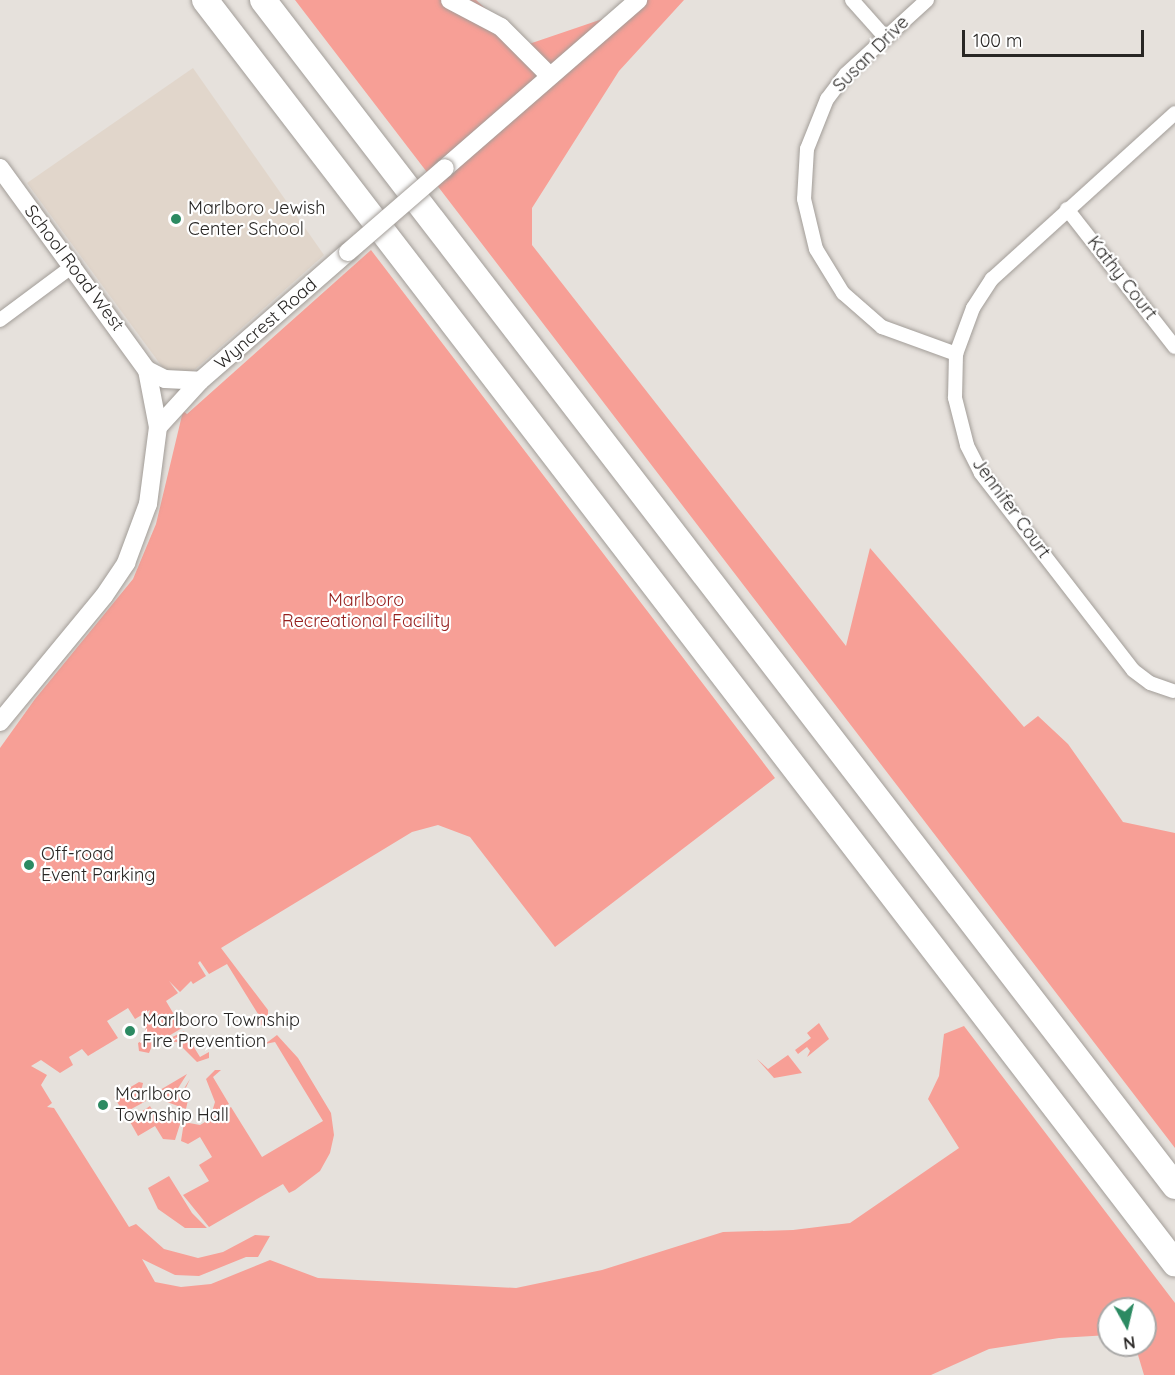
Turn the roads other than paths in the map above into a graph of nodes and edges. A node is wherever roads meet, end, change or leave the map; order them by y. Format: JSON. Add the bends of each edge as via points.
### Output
{"nodes":[{"id":1,"x":205,"y":0,"type":"edge"},
{"id":2,"x":263,"y":0,"type":"edge"},
{"id":3,"x":450,"y":0,"type":"edge"},
{"id":4,"x":638,"y":0,"type":"edge"},
{"id":5,"x":852,"y":0,"type":"edge"},
{"id":6,"x":927,"y":0,"type":"edge"},
{"id":7,"x":885,"y":37,"type":"junction"},
{"id":8,"x":550,"y":76,"type":"junction"},
{"id":9,"x":1175,"y":113,"type":"edge"},
{"id":10,"x":0,"y":168,"type":"edge"},
{"id":11,"x":1067,"y":209,"type":"junction"},
{"id":12,"x":74,"y":265,"type":"junction"},
{"id":13,"x":0,"y":320,"type":"edge"},
{"id":14,"x":1175,"y":347,"type":"edge"},
{"id":15,"x":956,"y":354,"type":"junction"},
{"id":16,"x":147,"y":370,"type":"junction"},
{"id":17,"x":200,"y":381,"type":"junction"},
{"id":18,"x":159,"y":427,"type":"junction"},
{"id":19,"x":1173,"y":691,"type":"dead end"},
{"id":20,"x":0,"y":722,"type":"edge"},
{"id":21,"x":1175,"y":1186,"type":"edge"},
{"id":22,"x":1175,"y":1263,"type":"edge"}],
"edges":[{"from":1,"to":22,"type":"highway"},
{"from":2,"to":21,"type":"highway"},
{"from":3,"to":8,"type":"street","via":[[501,27]]},
{"from":4,"to":8,"type":"street","name":"Wyncrest Road"},
{"from":5,"to":7,"type":"street"},
{"from":6,"to":7,"type":"street","name":"Susan Drive"},
{"from":7,"to":15,"type":"street","name":"Susan Drive","via":[[836,87],[814,126],[803,174],[808,226],[828,272],[859,310],[898,335]]},
{"from":8,"to":17,"type":"street","name":"Wyncrest Road","bridge":true},
{"from":9,"to":11,"type":"street","name":"Jennifer Court"},
{"from":10,"to":12,"type":"street","name":"School Road West"},
{"from":11,"to":14,"type":"street","name":"Kathy Court"},
{"from":11,"to":15,"type":"street","name":"Jennifer Court","via":[[992,279],[973,308]]},
{"from":12,"to":13,"type":"street"},
{"from":12,"to":16,"type":"street","name":"School Road West"},
{"from":15,"to":19,"type":"street","name":"Jennifer Court","via":[[959,418],[981,473],[1133,670],[1150,683]]},
{"from":16,"to":17,"type":"street","via":[[165,379]]},
{"from":16,"to":18,"type":"street","name":"School Road West"},
{"from":17,"to":18,"type":"street","name":"Wyncrest Road"},
{"from":18,"to":20,"type":"street","via":[[148,504],[126,563],[104,596]]}]}
